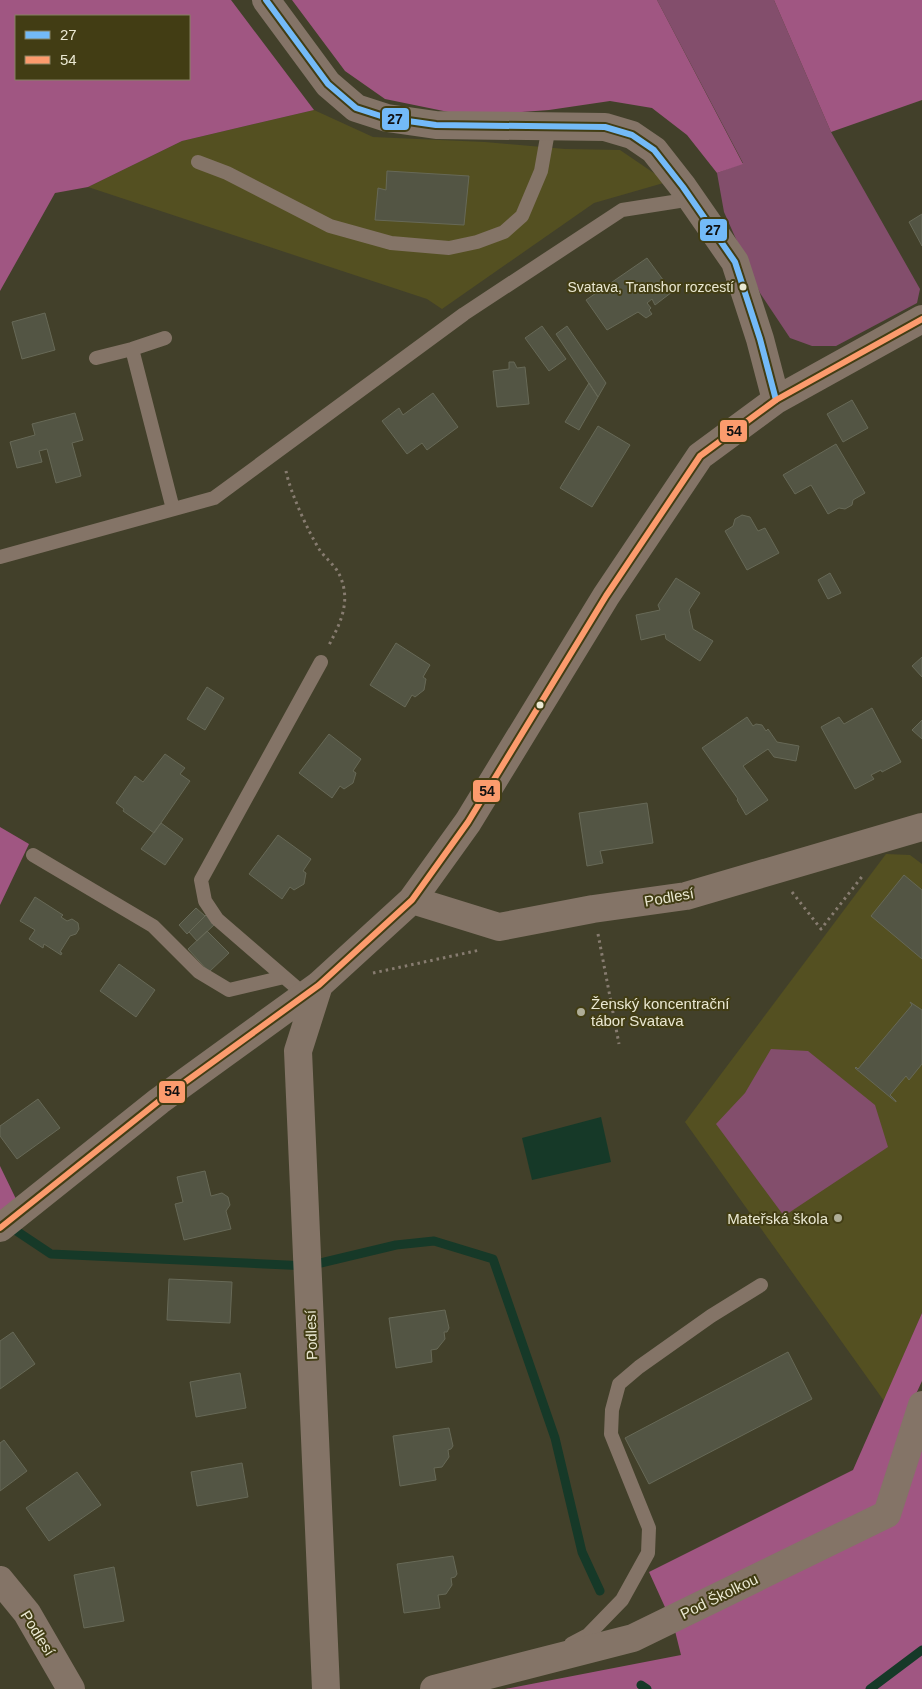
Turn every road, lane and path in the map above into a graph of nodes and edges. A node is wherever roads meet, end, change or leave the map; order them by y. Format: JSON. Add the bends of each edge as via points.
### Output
{"nodes":[{"id":1,"x":266,"y":0,"type":"edge"},
{"id":2,"x":549,"y":126,"type":"junction"},
{"id":3,"x":198,"y":162,"type":"dead end"},
{"id":4,"x":692,"y":199,"type":"junction"},
{"id":5,"x":922,"y":318,"type":"edge"},
{"id":6,"x":165,"y":338,"type":"dead end"},
{"id":7,"x":132,"y":349,"type":"junction"},
{"id":8,"x":96,"y":358,"type":"dead end"},
{"id":9,"x":776,"y":400,"type":"junction"},
{"id":10,"x":282,"y":449,"type":"junction"},
{"id":11,"x":173,"y":509,"type":"junction"},
{"id":12,"x":0,"y":557,"type":"edge"},
{"id":13,"x":320,"y":662,"type":"joint"},
{"id":14,"x":922,"y":827,"type":"edge"},
{"id":15,"x":33,"y":855,"type":"dead end"},
{"id":16,"x":870,"y":866,"type":"dead end"},
{"id":17,"x":412,"y":900,"type":"junction"},
{"id":18,"x":593,"y":909,"type":"junction"},
{"id":19,"x":821,"y":929,"type":"dead end"},
{"id":20,"x":284,"y":977,"type":"junction"},
{"id":21,"x":312,"y":990,"type":"junction"},
{"id":22,"x":619,"y":1044,"type":"dead end"},
{"id":23,"x":0,"y":1228,"type":"edge"},
{"id":24,"x":761,"y":1285,"type":"dead end"},
{"id":25,"x":922,"y":1405,"type":"edge"},
{"id":26,"x":0,"y":1580,"type":"edge"},
{"id":27,"x":535,"y":1663,"type":"junction"},
{"id":28,"x":71,"y":1689,"type":"edge"},
{"id":29,"x":326,"y":1689,"type":"edge"},
{"id":30,"x":434,"y":1689,"type":"edge"}],
"edges":[{"from":1,"to":2,"type":"street","via":[[328,84],[356,108],[387,118],[436,125]]},
{"from":2,"to":3,"type":"lane","via":[[542,171],[522,216],[504,232],[449,248],[391,243],[330,226],[227,173]]},
{"from":2,"to":4,"type":"street","via":[[605,127],[632,134],[654,150]]},
{"from":4,"to":9,"type":"street","via":[[735,262]]},
{"from":4,"to":10,"type":"lane","via":[[622,210],[464,314]]},
{"from":5,"to":9,"type":"street","name":"Podlesí"},
{"from":6,"to":7,"type":"lane"},
{"from":7,"to":8,"type":"lane"},
{"from":7,"to":11,"type":"lane"},
{"from":9,"to":17,"type":"street","name":"Podlesí","via":[[700,456],[606,596],[468,822]]},
{"from":10,"to":11,"type":"lane","via":[[214,498]]},
{"from":10,"to":13,"type":"path","via":[[288,481],[319,549],[340,574],[345,595],[342,620]]},
{"from":11,"to":12,"type":"lane"},
{"from":13,"to":20,"type":"lane","via":[[200,880],[205,901],[217,919]]},
{"from":14,"to":18,"type":"street","name":"Podlesí","via":[[686,896]]},
{"from":15,"to":20,"type":"lane","via":[[153,926],[199,972],[229,990]]},
{"from":16,"to":19,"type":"path"},
{"from":17,"to":18,"type":"street","name":"Podlesí","via":[[499,927]]},
{"from":17,"to":21,"type":"street","name":"Podlesí"},
{"from":18,"to":22,"type":"path"},
{"from":20,"to":21,"type":"lane"},
{"from":21,"to":23,"type":"street","name":"Podlesí","via":[[159,1100]]},
{"from":21,"to":29,"type":"street","name":"Podlesí","via":[[298,1051]]},
{"from":24,"to":27,"type":"lane","via":[[711,1316],[619,1384],[612,1410],[611,1434],[649,1528],[648,1553],[622,1600],[588,1635]]},
{"from":25,"to":27,"type":"street","name":"Pod Školkou","via":[[887,1514],[633,1638]]},
{"from":26,"to":28,"type":"street","name":"Podlesí","via":[[27,1613]]},
{"from":27,"to":30,"type":"street","name":"Pod Školkou"}]}
